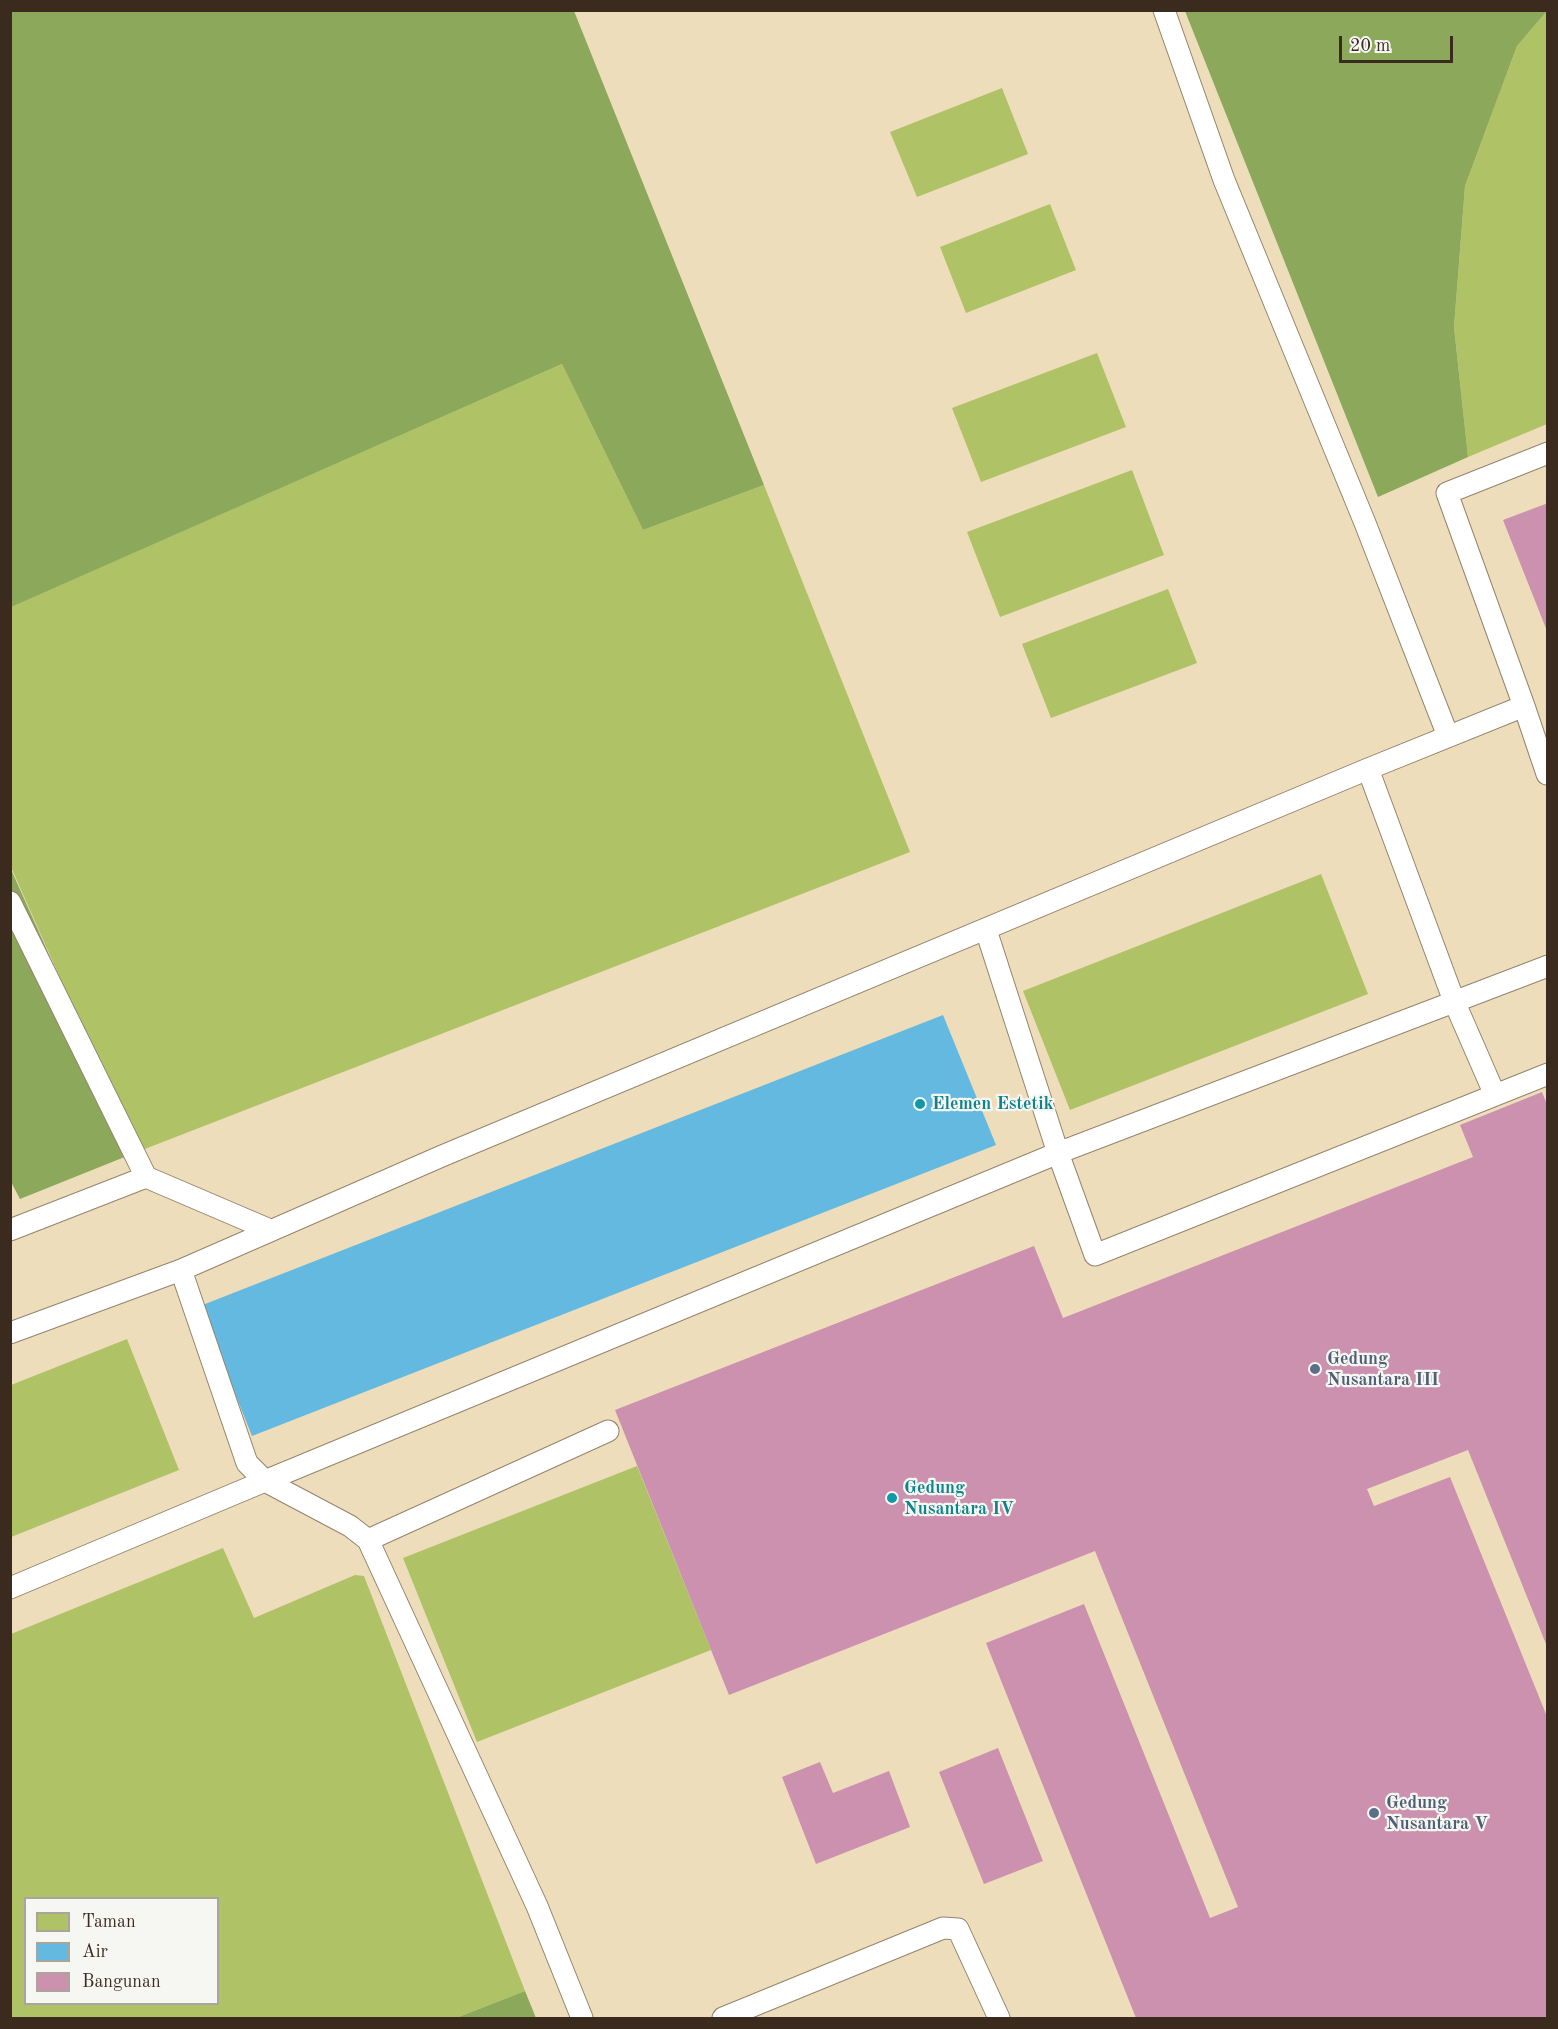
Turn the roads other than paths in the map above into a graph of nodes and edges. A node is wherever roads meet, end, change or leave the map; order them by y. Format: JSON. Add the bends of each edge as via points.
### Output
{"nodes":[{"id":1,"x":1164,"y":10,"type":"edge"},
{"id":2,"x":1548,"y":453,"type":"edge"},
{"id":3,"x":1524,"y":706,"type":"junction"},
{"id":4,"x":1448,"y":736,"type":"junction"},
{"id":5,"x":1368,"y":769,"type":"junction"},
{"id":6,"x":1547,"y":774,"type":"edge"},
{"id":7,"x":10,"y":902,"type":"edge"},
{"id":8,"x":986,"y":930,"type":"junction"},
{"id":9,"x":1548,"y":966,"type":"edge"},
{"id":10,"x":1454,"y":1001,"type":"junction"},
{"id":11,"x":1548,"y":1074,"type":"edge"},
{"id":12,"x":1495,"y":1095,"type":"junction"},
{"id":13,"x":1058,"y":1153,"type":"junction"},
{"id":14,"x":146,"y":1178,"type":"junction"},
{"id":15,"x":10,"y":1230,"type":"edge"},
{"id":16,"x":270,"y":1230,"type":"junction"},
{"id":17,"x":181,"y":1270,"type":"junction"},
{"id":18,"x":10,"y":1333,"type":"edge"},
{"id":19,"x":608,"y":1431,"type":"dead end"},
{"id":20,"x":265,"y":1482,"type":"junction"},
{"id":21,"x":368,"y":1540,"type":"junction"},
{"id":22,"x":10,"y":1588,"type":"edge"},
{"id":23,"x":582,"y":2019,"type":"edge"},
{"id":24,"x":723,"y":2019,"type":"edge"},
{"id":25,"x":999,"y":2019,"type":"edge"}],
"edges":[{"from":1,"to":4,"type":"lane","via":[[1224,180]]},
{"from":2,"to":3,"type":"lane","via":[[1447,493]]},
{"from":3,"to":4,"type":"lane"},
{"from":3,"to":6,"type":"lane"},
{"from":4,"to":5,"type":"lane"},
{"from":5,"to":8,"type":"lane"},
{"from":5,"to":10,"type":"lane"},
{"from":7,"to":14,"type":"lane"},
{"from":8,"to":13,"type":"lane"},
{"from":8,"to":16,"type":"lane"},
{"from":9,"to":10,"type":"lane"},
{"from":10,"to":12,"type":"lane"},
{"from":10,"to":13,"type":"lane"},
{"from":11,"to":12,"type":"lane"},
{"from":12,"to":13,"type":"lane","via":[[1095,1255]]},
{"from":13,"to":20,"type":"lane"},
{"from":14,"to":15,"type":"lane"},
{"from":14,"to":16,"type":"lane"},
{"from":16,"to":17,"type":"lane"},
{"from":17,"to":18,"type":"lane"},
{"from":17,"to":20,"type":"lane","via":[[247,1463]]},
{"from":19,"to":21,"type":"lane"},
{"from":20,"to":21,"type":"lane","via":[[350,1526]]},
{"from":20,"to":22,"type":"lane"},
{"from":21,"to":23,"type":"lane","via":[[537,1906]]},
{"from":24,"to":25,"type":"lane","via":[[943,1928],[958,1929]]}]}
